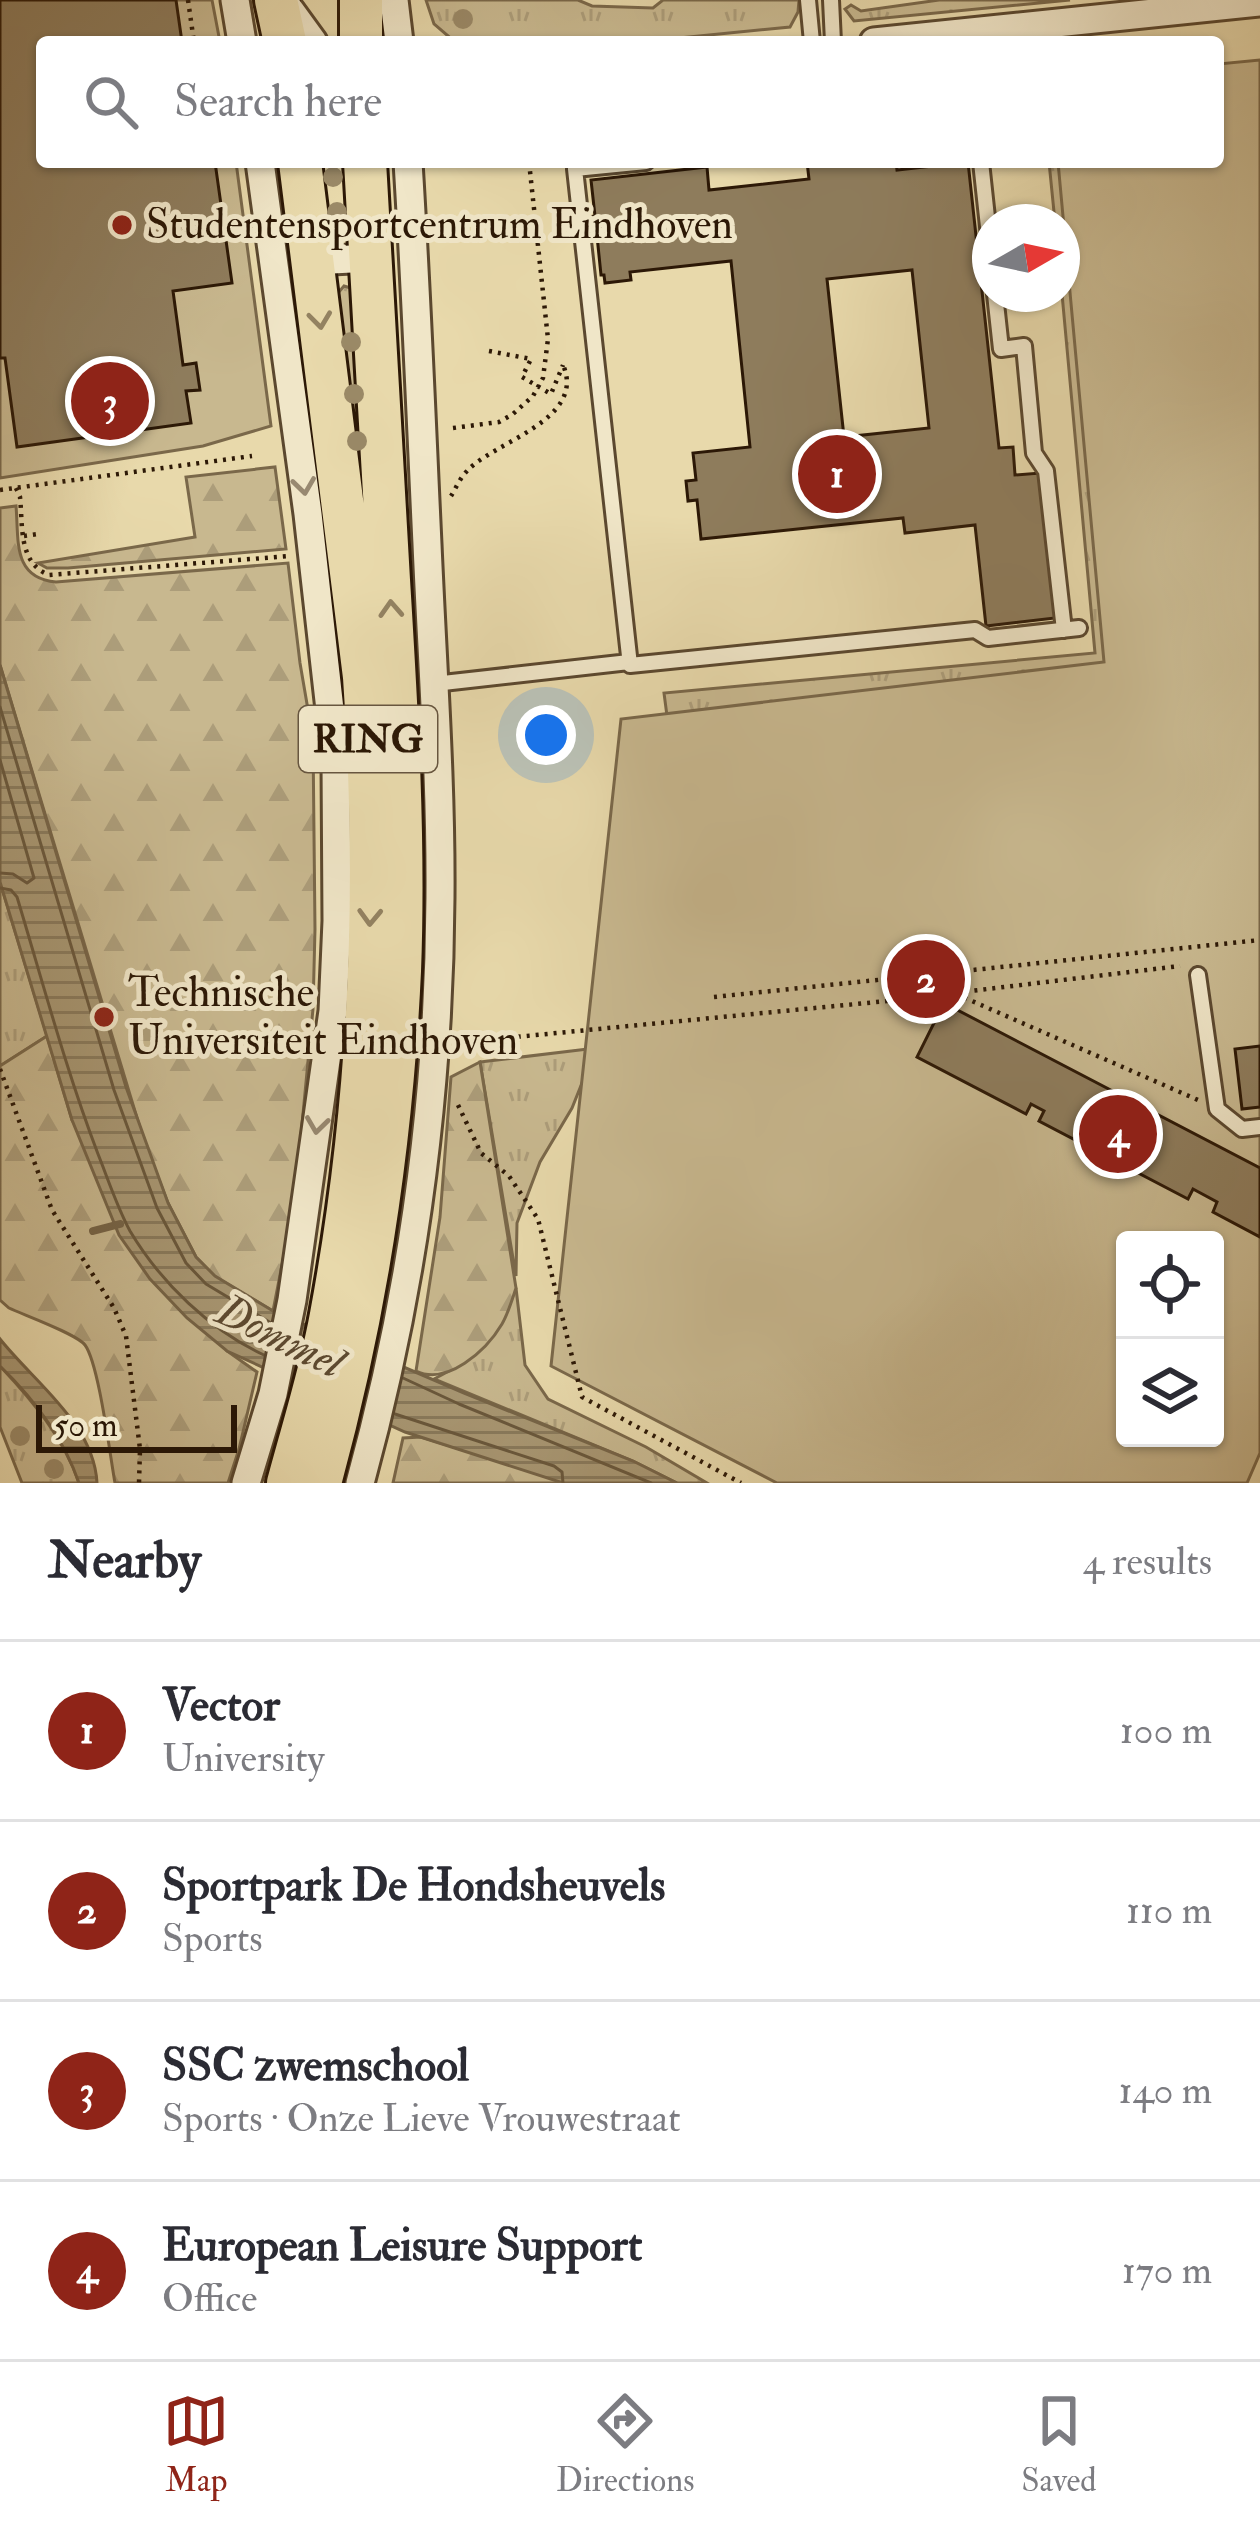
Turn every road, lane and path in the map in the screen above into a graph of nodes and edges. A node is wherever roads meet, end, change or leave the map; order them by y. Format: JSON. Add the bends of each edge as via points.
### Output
{"nodes":[{"id":1,"x":188,"y":0,"type":"edge"},
{"id":2,"x":236,"y":0,"type":"edge"},
{"id":3,"x":279,"y":0,"type":"edge"},
{"id":4,"x":361,"y":0,"type":"edge"},
{"id":5,"x":394,"y":0,"type":"edge"},
{"id":6,"x":808,"y":0,"type":"edge"},
{"id":7,"x":831,"y":0,"type":"edge"},
{"id":8,"x":1260,"y":2,"type":"edge"},
{"id":9,"x":1147,"y":7,"type":"edge"},
{"id":10,"x":193,"y":36,"type":"edge"},
{"id":11,"x":241,"y":36,"type":"edge"},
{"id":12,"x":283,"y":36,"type":"edge"},
{"id":13,"x":308,"y":36,"type":"edge"},
{"id":14,"x":361,"y":36,"type":"edge"},
{"id":15,"x":398,"y":36,"type":"edge"},
{"id":16,"x":811,"y":36,"type":"edge"},
{"id":17,"x":833,"y":36,"type":"edge"},
{"id":18,"x":987,"y":36,"type":"edge"},
{"id":19,"x":261,"y":168,"type":"edge"},
{"id":20,"x":301,"y":168,"type":"edge"},
{"id":21,"x":365,"y":168,"type":"edge"},
{"id":22,"x":408,"y":168,"type":"edge"},
{"id":23,"x":531,"y":168,"type":"edge"},
{"id":24,"x":585,"y":168,"type":"edge"},
{"id":25,"x":982,"y":168,"type":"edge"},
{"id":26,"x":986,"y":204,"type":"edge"},
{"id":27,"x":371,"y":258,"type":"junction"},
{"id":28,"x":312,"y":261,"type":"junction"},
{"id":29,"x":997,"y":312,"type":"edge"},
{"id":30,"x":489,"y":351,"type":"dead end"},
{"id":31,"x":538,"y":387,"type":"junction"},
{"id":32,"x":453,"y":428,"type":"dead end"},
{"id":33,"x":252,"y":455,"type":"dead end"},
{"id":34,"x":16,"y":488,"type":"junction"},
{"id":35,"x":0,"y":490,"type":"edge"},
{"id":36,"x":448,"y":501,"type":"dead end"},
{"id":37,"x":38,"y":533,"type":"dead end"},
{"id":38,"x":23,"y":536,"type":"junction"},
{"id":39,"x":312,"y":554,"type":"junction"},
{"id":40,"x":629,"y":662,"type":"junction"},
{"id":41,"x":434,"y":684,"type":"junction"},
{"id":42,"x":1260,"y":940,"type":"edge"},
{"id":43,"x":1198,"y":975,"type":"joint"},
{"id":44,"x":950,"y":992,"type":"junction"},
{"id":45,"x":714,"y":997,"type":"dead end"},
{"id":46,"x":434,"y":1043,"type":"junction"},
{"id":47,"x":0,"y":1069,"type":"edge"},
{"id":48,"x":458,"y":1104,"type":"dead end"},
{"id":49,"x":1217,"y":1108,"type":"junction"},
{"id":50,"x":1260,"y":1127,"type":"edge"},
{"id":51,"x":361,"y":1331,"type":"junction"},
{"id":52,"x":323,"y":1416,"type":"junction"},
{"id":53,"x":139,"y":1483,"type":"edge"},
{"id":54,"x":246,"y":1483,"type":"edge"},
{"id":55,"x":287,"y":1483,"type":"edge"},
{"id":56,"x":320,"y":1483,"type":"edge"},
{"id":57,"x":360,"y":1483,"type":"edge"},
{"id":58,"x":741,"y":1483,"type":"edge"}],
"edges":[{"from":1,"to":10,"type":"path"},
{"from":2,"to":11,"type":"street"},
{"from":3,"to":12,"type":"main road"},
{"from":3,"to":13,"type":"street"},
{"from":4,"to":14,"type":"main road"},
{"from":5,"to":15,"type":"street"},
{"from":6,"to":16,"type":"lane"},
{"from":7,"to":17,"type":"lane"},
{"from":8,"to":9,"type":"street"},
{"from":9,"to":18,"type":"street"},
{"from":19,"to":39,"type":"street","one_way":true},
{"from":20,"to":28,"type":"main road","number":"RING"},
{"from":21,"to":27,"type":"main road","number":"RING"},
{"from":22,"to":41,"type":"street"},
{"from":23,"to":31,"type":"path","via":[[548,339]]},
{"from":24,"to":40,"type":"lane","via":[[575,169]]},
{"from":25,"to":26,"type":"lane"},
{"from":27,"to":28,"type":"street"},
{"from":51,"to":27,"type":"main road","number":"RING","one_way":true,"via":[[386,1150],[401,915]]},
{"from":28,"to":51,"type":"main road","number":"RING","one_way":true,"via":[[364,676],[370,910],[356,1144]]},
{"from":29,"to":40,"type":"lane","via":[[1001,349],[1024,346],[1034,453],[1046,471],[1072,629],[988,638],[975,629]]},
{"from":30,"to":31,"type":"path","via":[[531,358],[523,377]]},
{"from":31,"to":32,"type":"path","via":[[499,422]]},
{"from":31,"to":36,"type":"path","via":[[550,394],[563,365],[564,391],[547,419],[466,471]]},
{"from":33,"to":34,"type":"path"},
{"from":34,"to":35,"type":"path"},
{"from":34,"to":38,"type":"path"},
{"from":37,"to":38,"type":"path"},
{"from":38,"to":39,"type":"path","via":[[28,560],[49,575]]},
{"from":39,"to":52,"type":"street","one_way":true,"via":[[336,763],[337,921],[333,1011],[292,1300]]},
{"from":40,"to":41,"type":"lane"},
{"from":41,"to":46,"type":"street"},
{"from":42,"to":45,"type":"path"},
{"from":43,"to":44,"type":"path","via":[[1192,965]]},
{"from":43,"to":49,"type":"lane"},
{"from":44,"to":46,"type":"path"},
{"from":44,"to":49,"type":"path"},
{"from":46,"to":51,"type":"street","via":[[412,1236]]},
{"from":47,"to":53,"type":"path","via":[[52,1210],[126,1336]]},
{"from":48,"to":58,"type":"path","via":[[481,1154],[509,1176],[538,1219],[582,1397]]},
{"from":49,"to":50,"type":"lane","via":[[1242,1129]]},
{"from":51,"to":52,"type":"main road","number":"RING"},
{"from":52,"to":54,"type":"street"},
{"from":52,"to":55,"type":"main road","number":"RING"},
{"from":52,"to":56,"type":"main road","number":"RING"},
{"from":52,"to":57,"type":"street"}]}
